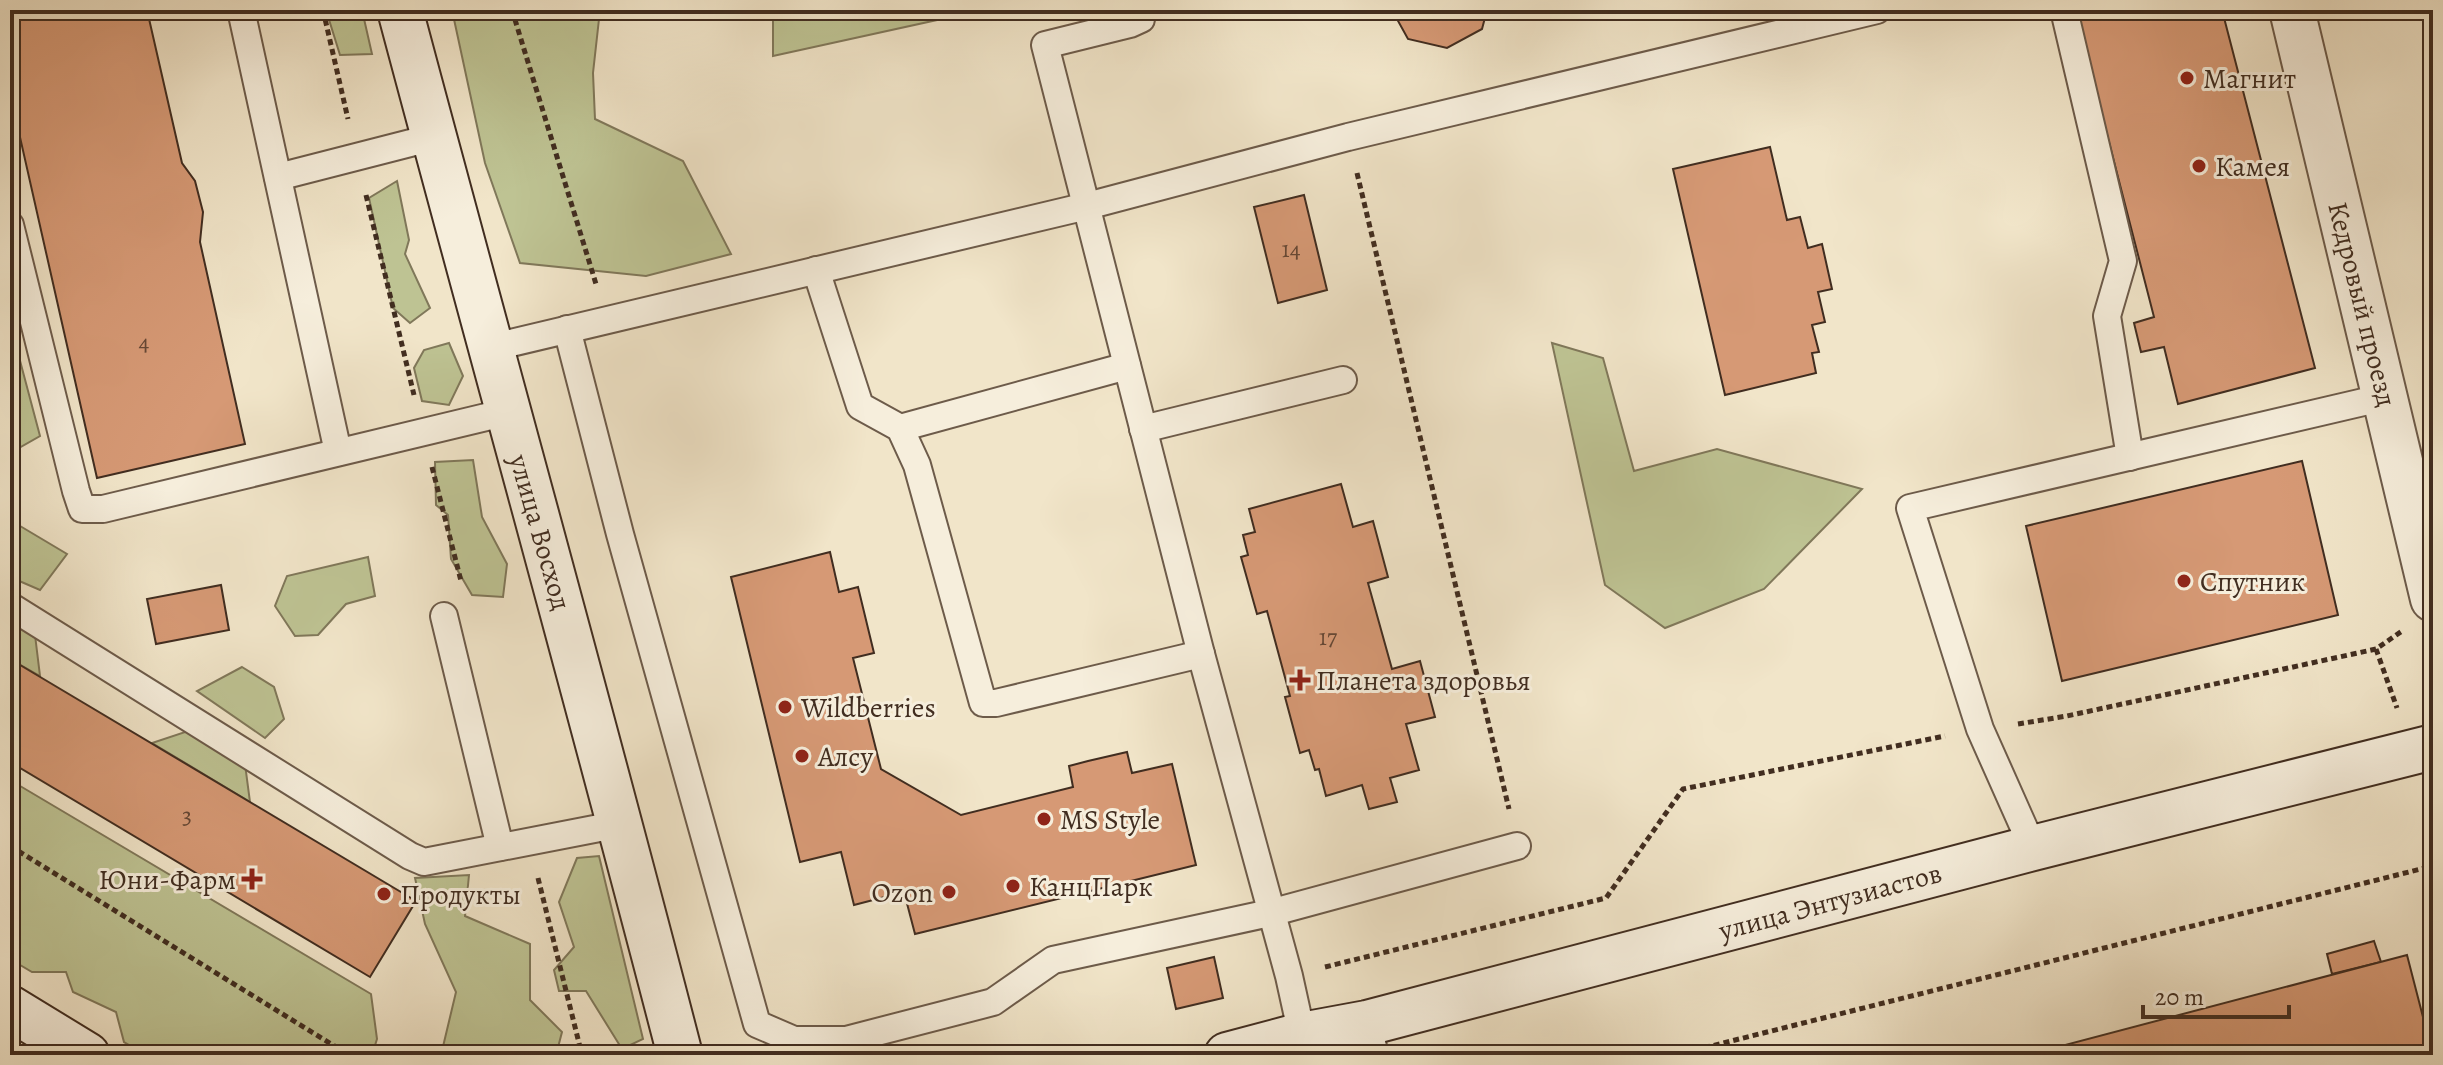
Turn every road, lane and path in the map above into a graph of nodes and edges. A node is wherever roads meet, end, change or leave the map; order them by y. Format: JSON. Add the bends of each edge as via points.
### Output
{"nodes":[{"id":1,"x":241,"y":10,"type":"edge"},
{"id":2,"x":323,"y":10,"type":"edge"},
{"id":3,"x":400,"y":10,"type":"edge"},
{"id":4,"x":1142,"y":10,"type":"edge"},
{"id":5,"x":1877,"y":10,"type":"edge"},
{"id":6,"x":2064,"y":10,"type":"edge"},
{"id":7,"x":2292,"y":10,"type":"edge"},
{"id":8,"x":434,"y":137,"type":"junction"},
{"id":9,"x":1348,"y":137,"type":"junction"},
{"id":10,"x":357,"y":157,"type":"junction"},
{"id":11,"x":278,"y":177,"type":"junction"},
{"id":12,"x":1087,"y":206,"type":"junction"},
{"id":13,"x":10,"y":225,"type":"edge"},
{"id":14,"x":816,"y":270,"type":"junction"},
{"id":15,"x":567,"y":329,"type":"junction"},
{"id":16,"x":490,"y":348,"type":"junction"},
{"id":17,"x":1127,"y":366,"type":"junction"},
{"id":18,"x":1343,"y":380,"type":"dead end"},
{"id":19,"x":2385,"y":397,"type":"junction"},
{"id":20,"x":507,"y":412,"type":"junction"},
{"id":21,"x":900,"y":428,"type":"junction"},
{"id":22,"x":1143,"y":429,"type":"junction"},
{"id":23,"x":423,"y":432,"type":"junction"},
{"id":24,"x":338,"y":452,"type":"junction"},
{"id":25,"x":2130,"y":457,"type":"junction"},
{"id":26,"x":462,"y":583,"type":"dead end"},
{"id":27,"x":10,"y":606,"type":"edge"},
{"id":28,"x":2422,"y":612,"type":"edge"},
{"id":29,"x":444,"y":616,"type":"dead end"},
{"id":30,"x":1201,"y":654,"type":"junction"},
{"id":31,"x":1980,"y":729,"type":"junction"},
{"id":32,"x":2433,"y":747,"type":"edge"},
{"id":33,"x":620,"y":824,"type":"junction"},
{"id":34,"x":528,"y":842,"type":"junction"},
{"id":35,"x":10,"y":846,"type":"edge"},
{"id":36,"x":1517,"y":846,"type":"joint"},
{"id":37,"x":500,"y":847,"type":"junction"},
{"id":38,"x":2033,"y":848,"type":"junction"},
{"id":39,"x":2433,"y":866,"type":"edge"},
{"id":40,"x":1270,"y":913,"type":"junction"},
{"id":41,"x":1289,"y":976,"type":"junction"},
{"id":42,"x":10,"y":1008,"type":"edge"},
{"id":43,"x":1302,"y":1035,"type":"junction"},
{"id":44,"x":1371,"y":1039,"type":"edge"},
{"id":45,"x":87,"y":1055,"type":"edge"},
{"id":46,"x":349,"y":1055,"type":"edge"},
{"id":47,"x":582,"y":1055,"type":"edge"},
{"id":48,"x":680,"y":1055,"type":"edge"},
{"id":49,"x":1227,"y":1055,"type":"edge"},
{"id":50,"x":1675,"y":1055,"type":"edge"}],
"edges":[{"from":1,"to":11,"type":"lane"},
{"from":2,"to":10,"type":"path"},
{"from":3,"to":8,"type":"street","name":"улица Восход"},
{"from":4,"to":12,"type":"lane","via":[[1141,19],[1130,24],[1045,45]]},
{"from":5,"to":9,"type":"lane"},
{"from":6,"to":25,"type":"lane","via":[[2123,261],[2107,316]]},
{"from":7,"to":19,"type":"street","name":"Кедровый проезд"},
{"from":8,"to":10,"type":"lane"},
{"from":8,"to":16,"type":"street","name":"улица Восход"},
{"from":9,"to":12,"type":"lane"},
{"from":9,"to":36,"type":"path"},
{"from":10,"to":11,"type":"lane"},
{"from":10,"to":23,"type":"path"},
{"from":11,"to":24,"type":"lane"},
{"from":12,"to":14,"type":"lane"},
{"from":12,"to":17,"type":"lane"},
{"from":13,"to":24,"type":"lane","via":[[82,509],[103,509]]},
{"from":14,"to":15,"type":"lane"},
{"from":14,"to":21,"type":"lane","via":[[860,406]]},
{"from":15,"to":16,"type":"lane"},
{"from":15,"to":40,"type":"lane","via":[[757,1024],[794,1040],[846,1040],[993,1002],[1053,960]]},
{"from":16,"to":20,"type":"street","name":"улица Восход"},
{"from":17,"to":21,"type":"lane"},
{"from":17,"to":22,"type":"lane"},
{"from":18,"to":22,"type":"lane"},
{"from":19,"to":25,"type":"lane"},
{"from":19,"to":28,"type":"street","name":"Кедровый проезд"},
{"from":20,"to":23,"type":"lane"},
{"from":20,"to":33,"type":"street","name":"улица Восход"},
{"from":21,"to":30,"type":"lane","via":[[917,465],[983,703]]},
{"from":22,"to":30,"type":"lane"},
{"from":23,"to":24,"type":"lane"},
{"from":23,"to":26,"type":"path"},
{"from":25,"to":31,"type":"lane","via":[[1910,508]]},
{"from":27,"to":37,"type":"lane","via":[[410,856],[436,862]]},
{"from":28,"to":31,"type":"path","via":[[2376,649],[2067,716]]},
{"from":29,"to":37,"type":"lane"},
{"from":30,"to":40,"type":"lane"},
{"from":31,"to":38,"type":"lane"},
{"from":31,"to":41,"type":"path","via":[[1683,789],[1606,898]]},
{"from":32,"to":38,"type":"street","name":"улица Энтузиастов"},
{"from":33,"to":34,"type":"lane"},
{"from":33,"to":48,"type":"street","name":"улица Восход"},
{"from":34,"to":37,"type":"lane"},
{"from":34,"to":47,"type":"path"},
{"from":35,"to":46,"type":"path"},
{"from":36,"to":40,"type":"lane"},
{"from":38,"to":44,"type":"street","name":"улица Энтузиастов"},
{"from":39,"to":50,"type":"path"},
{"from":40,"to":41,"type":"lane"},
{"from":41,"to":43,"type":"lane"},
{"from":42,"to":45,"type":"street"},
{"from":43,"to":44,"type":"street","name":"улица Энтузиастов"},
{"from":43,"to":49,"type":"street","name":"улица Энтузиастов"}]}
